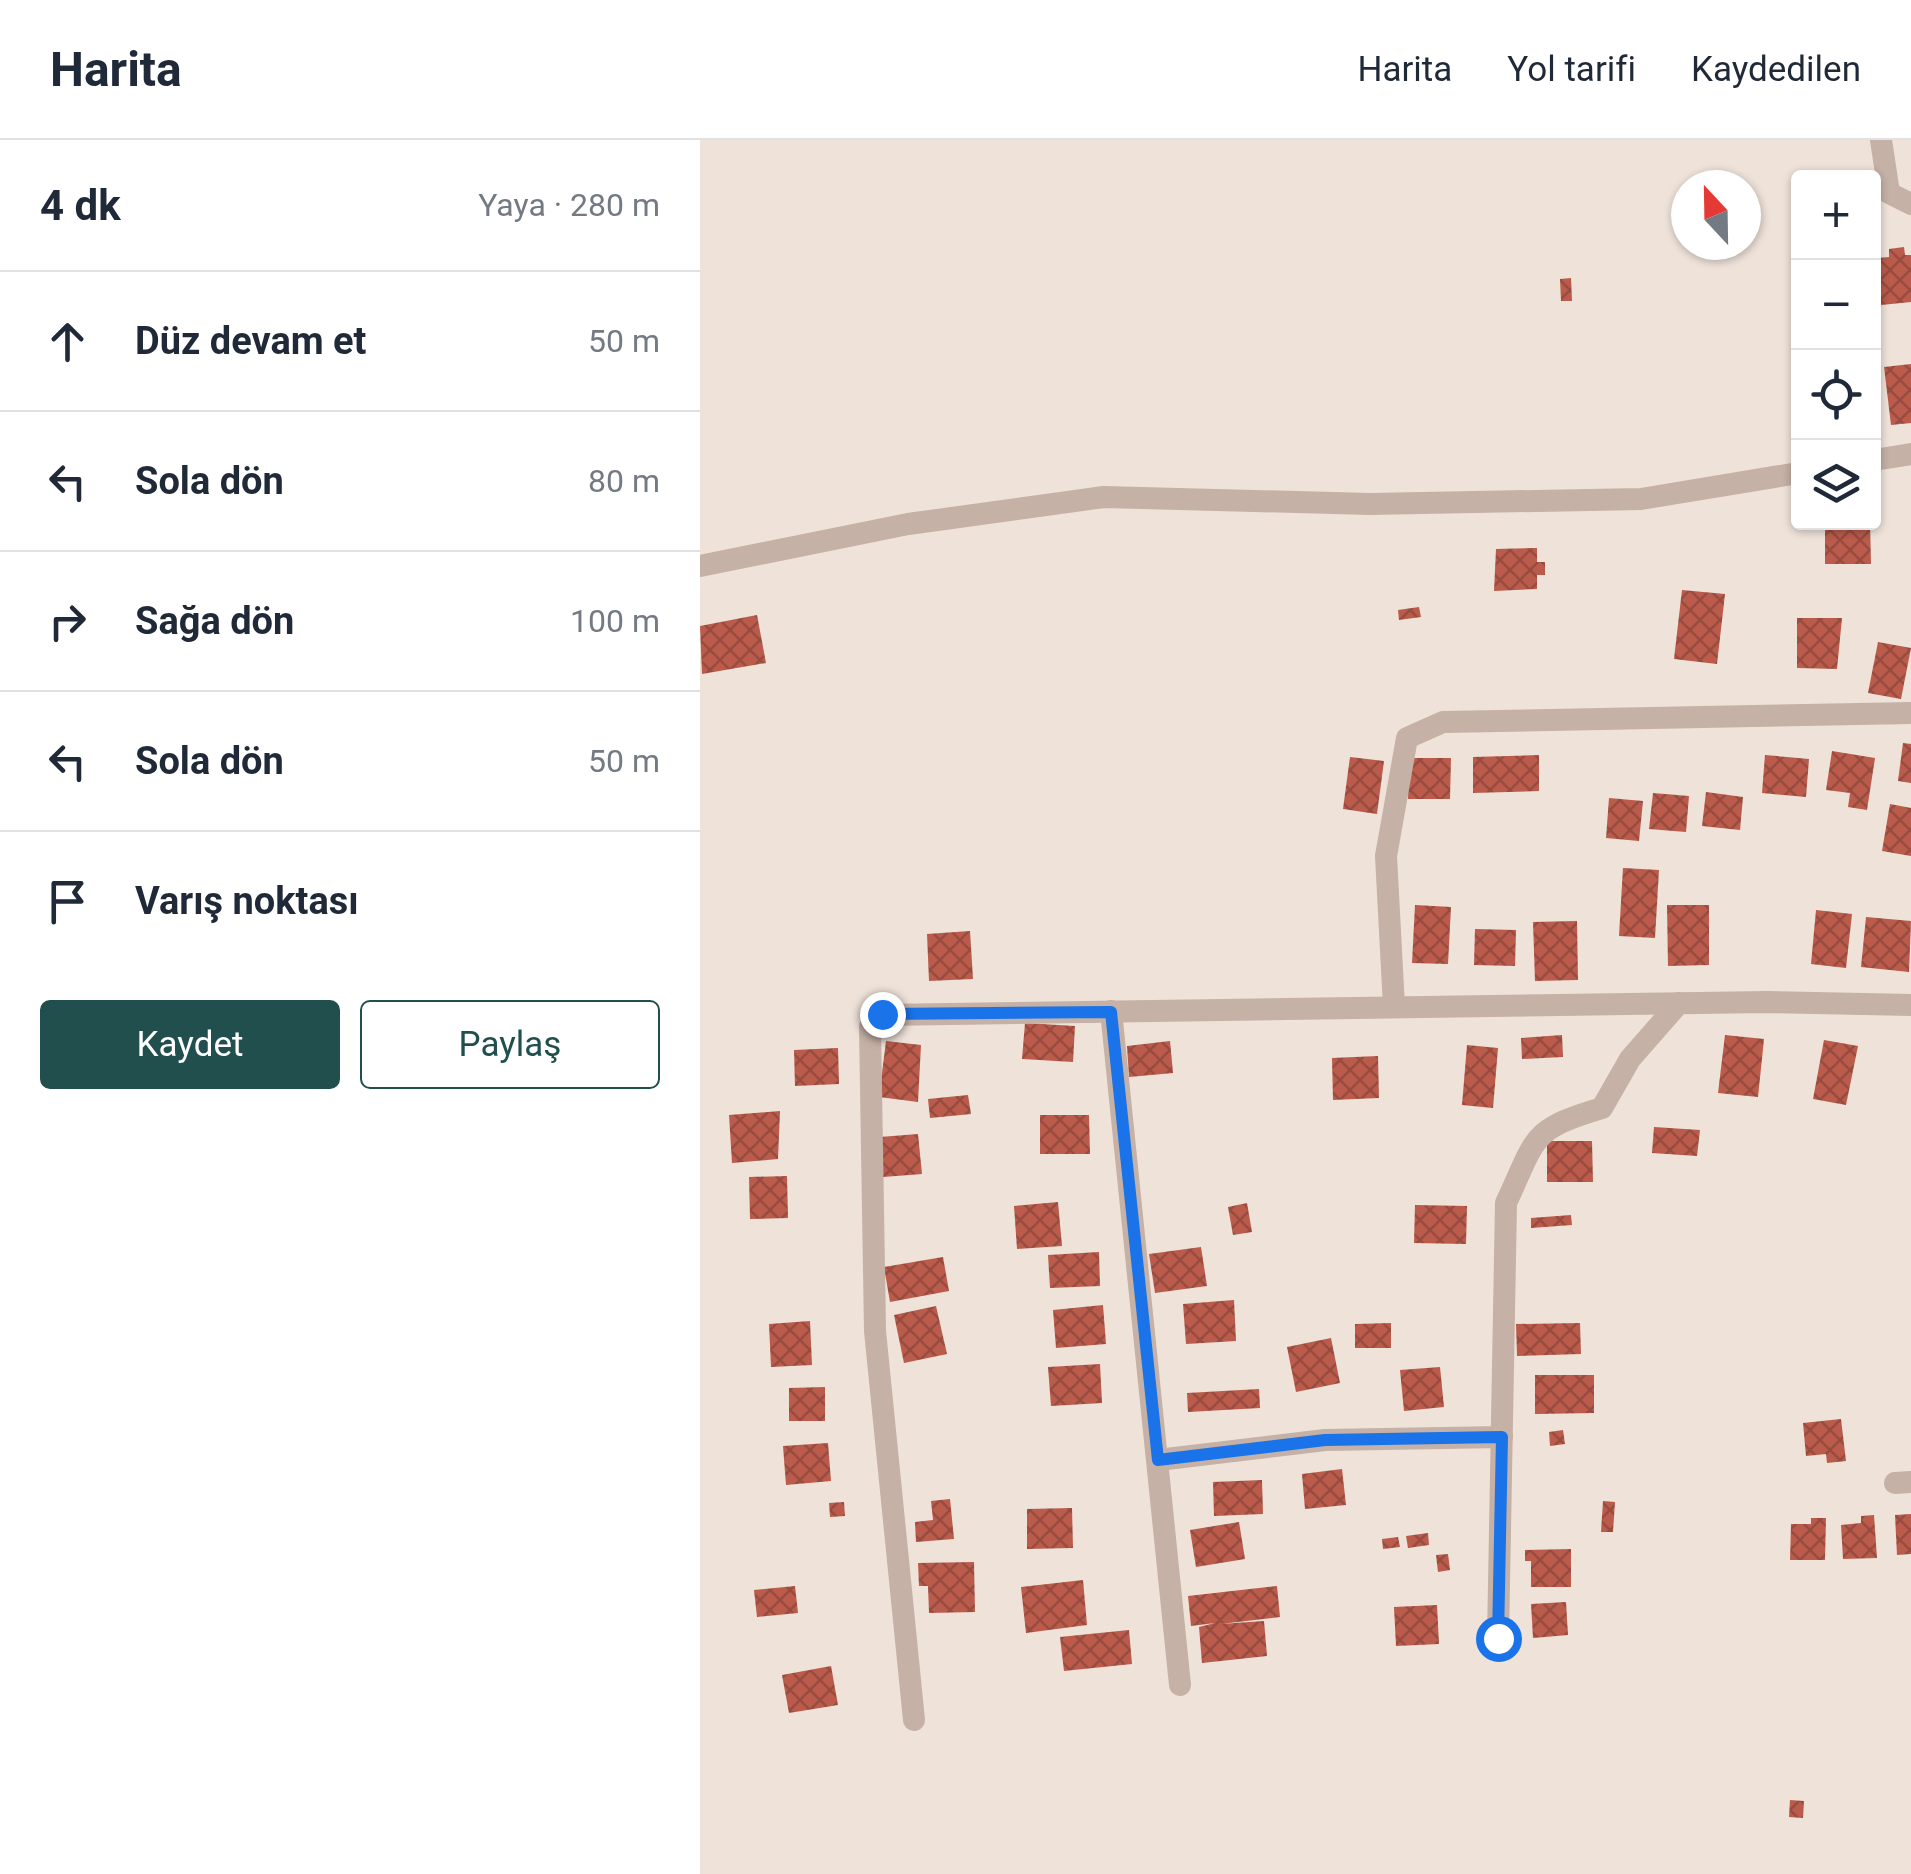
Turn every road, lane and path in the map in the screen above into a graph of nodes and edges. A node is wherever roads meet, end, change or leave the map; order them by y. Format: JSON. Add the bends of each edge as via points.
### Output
{"nodes":[{"id":1,"x":1881,"y":140,"type":"edge"},
{"id":2,"x":1911,"y":204,"type":"edge"},
{"id":3,"x":1911,"y":454,"type":"edge"},
{"id":4,"x":1881,"y":459,"type":"edge"},
{"id":5,"x":1791,"y":474,"type":"edge"},
{"id":6,"x":700,"y":566,"type":"edge"},
{"id":7,"x":1911,"y":713,"type":"edge"},
{"id":8,"x":1680,"y":1003,"type":"junction"},
{"id":9,"x":1911,"y":1005,"type":"edge"},
{"id":10,"x":1394,"y":1007,"type":"junction"},
{"id":11,"x":1111,"y":1012,"type":"junction"},
{"id":12,"x":1502,"y":1437,"type":"junction"},
{"id":13,"x":1158,"y":1460,"type":"junction"},
{"id":14,"x":1498,"y":1638,"type":"dead end"},
{"id":15,"x":1180,"y":1685,"type":"dead end"},
{"id":16,"x":914,"y":1720,"type":"dead end"}],
"edges":[{"from":1,"to":2,"type":"street","via":[[1889,193]]},
{"from":3,"to":4,"type":"street"},
{"from":5,"to":6,"type":"street","via":[[1641,500],[1370,504],[1104,498],[908,524]]},
{"from":7,"to":10,"type":"street","via":[[1443,722],[1407,738],[1386,856]]},
{"from":8,"to":9,"type":"street"},
{"from":8,"to":10,"type":"street"},
{"from":8,"to":12,"type":"street","via":[[1630,1059],[1602,1108],[1543,1132],[1506,1204]]},
{"from":10,"to":11,"type":"street"},
{"from":11,"to":13,"type":"street"},
{"from":11,"to":16,"type":"street","via":[[882,1014],[870,1027],[874,1331]]},
{"from":12,"to":13,"type":"street","via":[[1325,1440]]},
{"from":12,"to":14,"type":"street"},
{"from":13,"to":15,"type":"street"}]}
